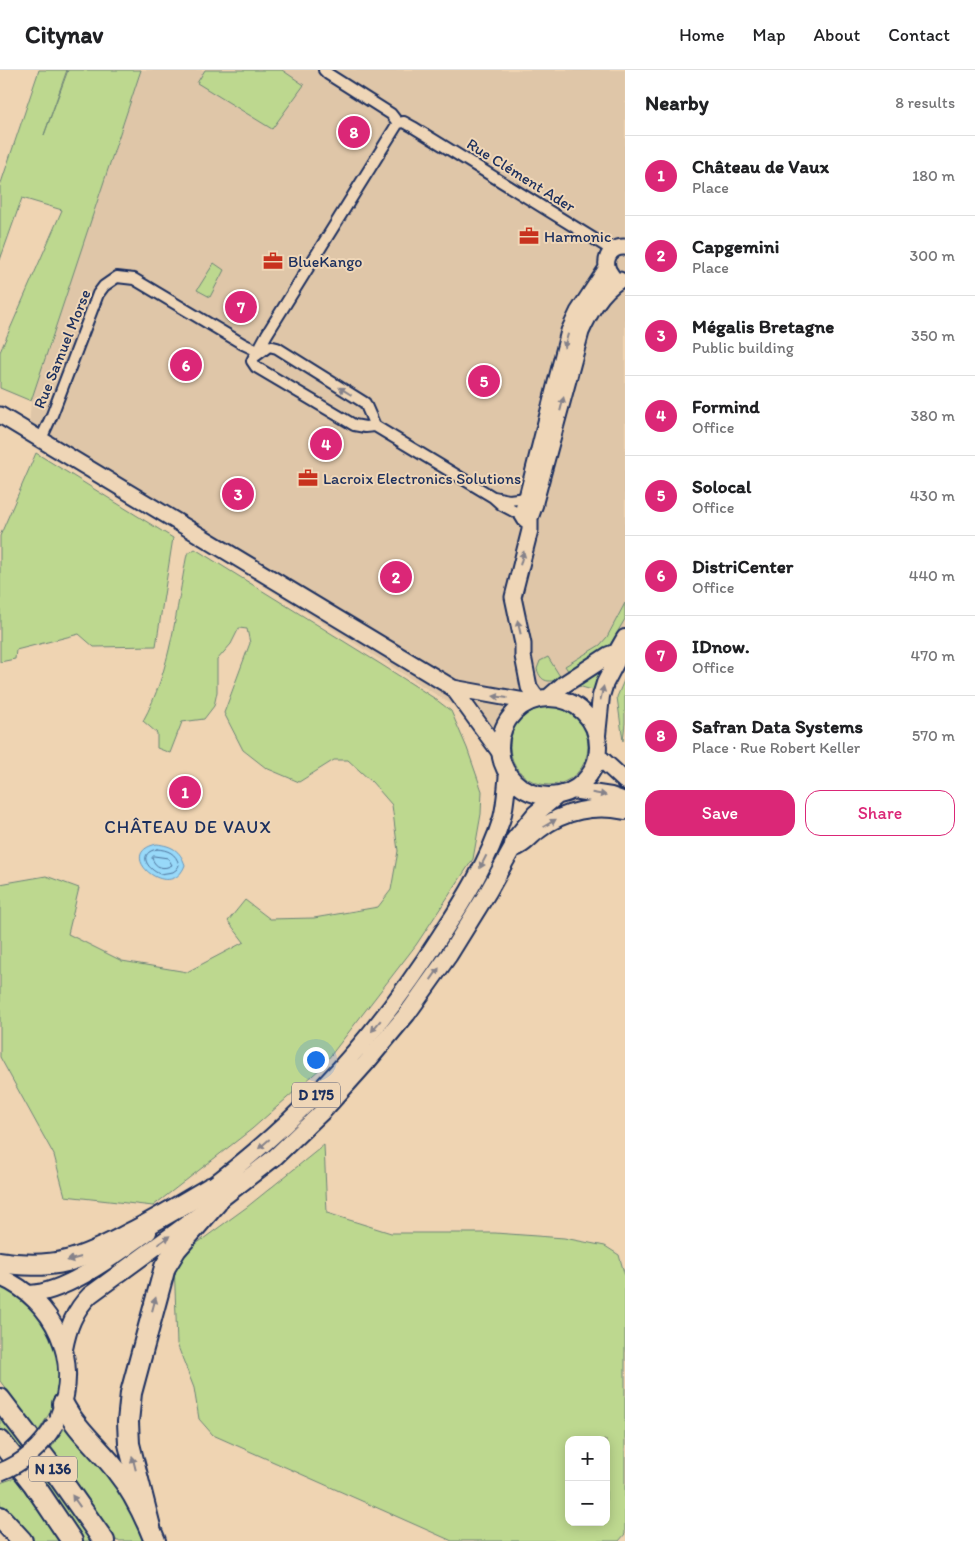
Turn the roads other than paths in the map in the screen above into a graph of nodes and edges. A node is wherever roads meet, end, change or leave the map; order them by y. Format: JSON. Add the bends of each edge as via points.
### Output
{"nodes":[{"id":1,"x":326,"y":72,"type":"edge"},
{"id":2,"x":398,"y":123,"type":"junction"},
{"id":3,"x":622,"y":247,"type":"edge"},
{"id":4,"x":607,"y":268,"type":"junction"},
{"id":5,"x":622,"y":280,"type":"edge"},
{"id":6,"x":260,"y":352,"type":"junction"},
{"id":7,"x":0,"y":415,"type":"edge"},
{"id":8,"x":375,"y":426,"type":"junction"},
{"id":9,"x":41,"y":439,"type":"junction"},
{"id":10,"x":493,"y":496,"type":"junction"},
{"id":11,"x":530,"y":499,"type":"junction"},
{"id":12,"x":527,"y":517,"type":"junction"},
{"id":13,"x":621,"y":645,"type":"edge"},
{"id":14,"x":453,"y":688,"type":"junction"},
{"id":15,"x":538,"y":700,"type":"junction"},
{"id":16,"x":597,"y":738,"type":"junction"},
{"id":17,"x":501,"y":754,"type":"junction"},
{"id":18,"x":597,"y":755,"type":"junction"},
{"id":19,"x":508,"y":773,"type":"junction"},
{"id":20,"x":625,"y":781,"type":"edge"},
{"id":21,"x":565,"y":792,"type":"junction"},
{"id":22,"x":625,"y":801,"type":"edge"},
{"id":23,"x":625,"y":811,"type":"edge"},
{"id":24,"x":512,"y":849,"type":"junction"},
{"id":25,"x":214,"y":1195,"type":"junction"},
{"id":26,"x":0,"y":1262,"type":"edge"},
{"id":27,"x":0,"y":1277,"type":"edge"},
{"id":28,"x":29,"y":1294,"type":"junction"},
{"id":29,"x":64,"y":1350,"type":"junction"},
{"id":30,"x":0,"y":1399,"type":"edge"},
{"id":31,"x":64,"y":1404,"type":"junction"},
{"id":32,"x":0,"y":1441,"type":"edge"},
{"id":33,"x":0,"y":1472,"type":"edge"},
{"id":34,"x":0,"y":1517,"type":"edge"},
{"id":35,"x":152,"y":1534,"type":"edge"},
{"id":36,"x":22,"y":1541,"type":"edge"},
{"id":37,"x":72,"y":1541,"type":"edge"},
{"id":38,"x":104,"y":1541,"type":"edge"}],
"edges":[{"from":1,"to":2,"type":"street","via":[[391,114]]},
{"from":2,"to":3,"type":"street","name":"Rue Clément Ader","via":[[404,122]]},
{"from":2,"to":6,"type":"street","via":[[264,340]]},
{"from":3,"to":4,"type":"street","via":[[607,258]]},
{"from":4,"to":5,"type":"street","via":[[613,277]]},
{"from":4,"to":11,"type":"street","one_way":true,"via":[[569,331]]},
{"from":11,"to":5,"type":"street","one_way":true,"via":[[581,332],[589,314],[606,291]]},
{"from":8,"to":6,"type":"street","one_way":true,"via":[[365,403],[277,348],[269,346]]},
{"from":6,"to":8,"type":"street","via":[[252,361],[256,367],[354,425]]},
{"from":6,"to":9,"type":"street","name":"Rue Samuel Morse","via":[[134,279],[117,277],[98,294]]},
{"from":7,"to":9,"type":"street"},
{"from":8,"to":10,"type":"street"},
{"from":9,"to":14,"type":"street"},
{"from":10,"to":11,"type":"street","via":[[509,500]]},
{"from":10,"to":12,"type":"street"},
{"from":11,"to":12,"type":"street"},
{"from":15,"to":12,"type":"street","one_way":true,"via":[[528,687],[513,597],[530,530]]},
{"from":13,"to":15,"type":"main road"},
{"from":16,"to":13,"type":"main road","one_way":true,"via":[[600,698]]},
{"from":15,"to":14,"type":"street","one_way":true},
{"from":14,"to":17,"type":"street"},
{"from":15,"to":16,"type":"main road","via":[[562,700],[579,708],[593,726]]},
{"from":15,"to":17,"type":"main road","via":[[521,707],[506,723],[500,743]]},
{"from":16,"to":18,"type":"main road"},
{"from":17,"to":19,"type":"main road"},
{"from":18,"to":20,"type":"main road"},
{"from":18,"to":21,"type":"main road","via":[[588,776]]},
{"from":19,"to":21,"type":"main road","via":[[515,782],[530,791],[546,795]]},
{"from":19,"to":25,"type":"main road","number":"D 175","one_way":true,"via":[[502,817],[492,846],[465,898],[395,1002],[318,1094]]},
{"from":21,"to":22,"type":"main road","one_way":true,"via":[[611,796]]},
{"from":21,"to":24,"type":"main road","number":"D 175","via":[[540,809],[514,840]]},
{"from":24,"to":23,"type":"main road","one_way":true,"via":[[523,845],[546,824],[568,814],[601,808]]},
{"from":25,"to":24,"type":"main road","number":"D 175","one_way":true,"via":[[275,1157],[324,1110],[367,1062],[407,1014],[449,955]]},
{"from":25,"to":26,"type":"highway","one_way":true,"via":[[85,1256],[52,1264]]},
{"from":25,"to":28,"type":"main road","number":"D 175","via":[[58,1287]]},
{"from":29,"to":25,"type":"main road","number":"D 175","one_way":true,"via":[[72,1320],[82,1303]]},
{"from":35,"to":25,"type":"highway","one_way":true,"via":[[129,1444],[131,1393],[165,1267]]},
{"from":27,"to":28,"type":"main road"},
{"from":28,"to":29,"type":"main road","via":[[51,1319]]},
{"from":29,"to":31,"type":"main road","via":[[68,1374]]},
{"from":38,"to":30,"type":"highway","number":"N 136","one_way":true},
{"from":31,"to":33,"type":"main road","bridge":true,"via":[[55,1424],[34,1451]]},
{"from":31,"to":35,"type":"highway","via":[[75,1422],[117,1471],[136,1500]]},
{"from":32,"to":37,"type":"highway","number":"N 136"},
{"from":34,"to":36,"type":"highway"}]}
